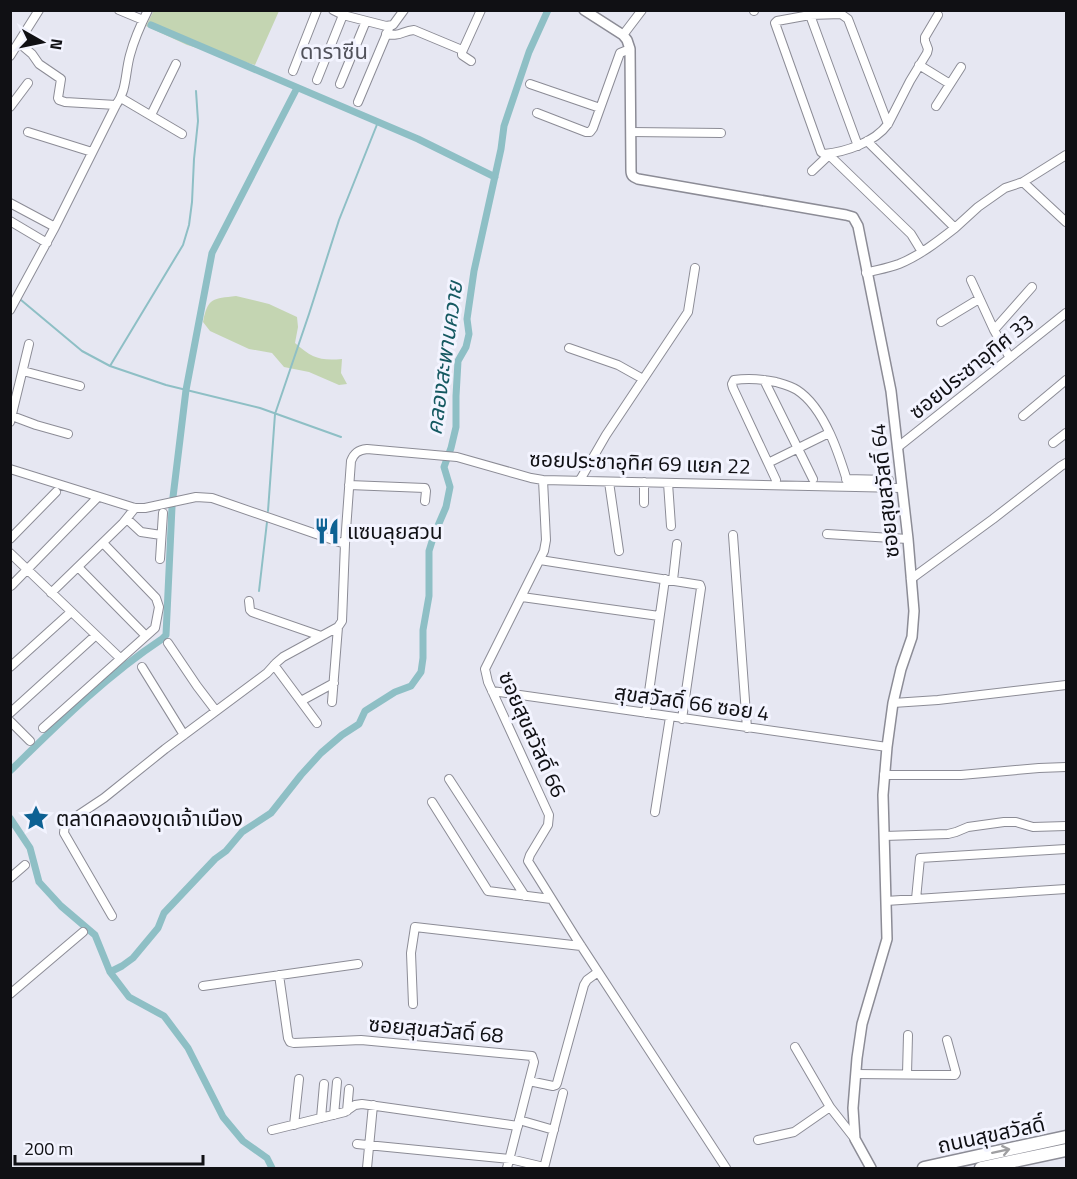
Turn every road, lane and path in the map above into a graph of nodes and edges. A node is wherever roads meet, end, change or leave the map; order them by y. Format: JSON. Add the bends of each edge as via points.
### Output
{"nodes":[{"id":1,"x":119,"y":10,"type":"edge"},
{"id":2,"x":148,"y":10,"type":"edge"},
{"id":3,"x":317,"y":10,"type":"edge"},
{"id":4,"x":333,"y":10,"type":"edge"},
{"id":5,"x":404,"y":10,"type":"edge"},
{"id":6,"x":481,"y":10,"type":"edge"},
{"id":7,"x":584,"y":10,"type":"edge"},
{"id":8,"x":642,"y":10,"type":"edge"},
{"id":9,"x":38,"y":11,"type":"edge"},
{"id":10,"x":343,"y":15,"type":"junction"},
{"id":11,"x":810,"y":15,"type":"junction"},
{"id":12,"x":938,"y":15,"type":"dead end"},
{"id":13,"x":143,"y":20,"type":"junction"},
{"id":14,"x":366,"y":21,"type":"junction"},
{"id":15,"x":390,"y":26,"type":"junction"},
{"id":16,"x":386,"y":34,"type":"junction"},
{"id":17,"x":623,"y":35,"type":"junction"},
{"id":18,"x":19,"y":44,"type":"junction"},
{"id":19,"x":630,"y":49,"type":"junction"},
{"id":20,"x":462,"y":50,"type":"junction"},
{"id":21,"x":10,"y":56,"type":"edge"},
{"id":22,"x":471,"y":61,"type":"dead end"},
{"id":23,"x":176,"y":64,"type":"dead end"},
{"id":24,"x":920,"y":65,"type":"junction"},
{"id":25,"x":961,"y":67,"type":"dead end"},
{"id":26,"x":293,"y":71,"type":"dead end"},
{"id":27,"x":317,"y":80,"type":"dead end"},
{"id":28,"x":28,"y":83,"type":"dead end"},
{"id":29,"x":340,"y":84,"type":"dead end"},
{"id":30,"x":530,"y":84,"type":"dead end"},
{"id":31,"x":950,"y":84,"type":"junction"},
{"id":32,"x":121,"y":98,"type":"junction"},
{"id":33,"x":358,"y":102,"type":"dead end"},
{"id":34,"x":116,"y":105,"type":"junction"},
{"id":35,"x":936,"y":106,"type":"dead end"},
{"id":36,"x":10,"y":107,"type":"edge"},
{"id":37,"x":600,"y":108,"type":"junction"},
{"id":38,"x":537,"y":113,"type":"dead end"},
{"id":39,"x":151,"y":115,"type":"junction"},
{"id":40,"x":888,"y":124,"type":"junction"},
{"id":41,"x":28,"y":132,"type":"dead end"},
{"id":42,"x":631,"y":132,"type":"junction"},
{"id":43,"x":721,"y":133,"type":"dead end"},
{"id":44,"x":182,"y":134,"type":"dead end"},
{"id":45,"x":867,"y":141,"type":"junction"},
{"id":46,"x":858,"y":146,"type":"junction"},
{"id":47,"x":92,"y":152,"type":"junction"},
{"id":48,"x":829,"y":155,"type":"junction"},
{"id":49,"x":1066,"y":157,"type":"edge"},
{"id":50,"x":812,"y":171,"type":"dead end"},
{"id":51,"x":1023,"y":182,"type":"junction"},
{"id":52,"x":10,"y":203,"type":"edge"},
{"id":53,"x":10,"y":221,"type":"edge"},
{"id":54,"x":1066,"y":222,"type":"edge"},
{"id":55,"x":55,"y":227,"type":"junction"},
{"id":56,"x":955,"y":228,"type":"junction"},
{"id":57,"x":46,"y":243,"type":"junction"},
{"id":58,"x":922,"y":252,"type":"junction"},
{"id":59,"x":695,"y":267,"type":"dead end"},
{"id":60,"x":867,"y":273,"type":"junction"},
{"id":61,"x":971,"y":280,"type":"dead end"},
{"id":62,"x":1032,"y":287,"type":"dead end"},
{"id":63,"x":980,"y":299,"type":"junction"},
{"id":64,"x":10,"y":310,"type":"edge"},
{"id":65,"x":1066,"y":313,"type":"edge"},
{"id":66,"x":941,"y":322,"type":"dead end"},
{"id":67,"x":994,"y":330,"type":"junction"},
{"id":68,"x":29,"y":344,"type":"dead end"},
{"id":69,"x":569,"y":348,"type":"dead end"},
{"id":70,"x":1010,"y":358,"type":"junction"},
{"id":71,"x":23,"y":371,"type":"junction"},
{"id":72,"x":643,"y":379,"type":"junction"},
{"id":73,"x":764,"y":380,"type":"junction"},
{"id":74,"x":1066,"y":380,"type":"edge"},
{"id":75,"x":80,"y":386,"type":"dead end"},
{"id":76,"x":1023,"y":416,"type":"dead end"},
{"id":77,"x":11,"y":419,"type":"edge"},
{"id":78,"x":1066,"y":432,"type":"edge"},
{"id":79,"x":829,"y":433,"type":"junction"},
{"id":80,"x":68,"y":434,"type":"dead end"},
{"id":81,"x":1053,"y":443,"type":"dead end"},
{"id":82,"x":898,"y":447,"type":"junction"},
{"id":83,"x":797,"y":448,"type":"junction"},
{"id":84,"x":768,"y":463,"type":"junction"},
{"id":85,"x":1066,"y":463,"type":"edge"},
{"id":86,"x":10,"y":469,"type":"edge"},
{"id":87,"x":813,"y":479,"type":"dead end"},
{"id":88,"x":543,"y":480,"type":"junction"},
{"id":89,"x":580,"y":480,"type":"junction"},
{"id":90,"x":776,"y":480,"type":"dead end"},
{"id":91,"x":889,"y":480,"type":"dead end"},
{"id":92,"x":609,"y":482,"type":"junction"},
{"id":93,"x":645,"y":482,"type":"junction"},
{"id":94,"x":668,"y":483,"type":"junction"},
{"id":95,"x":848,"y":483,"type":"junction"},
{"id":96,"x":349,"y":484,"type":"junction"},
{"id":97,"x":902,"y":488,"type":"junction"},
{"id":98,"x":56,"y":492,"type":"dead end"},
{"id":99,"x":98,"y":497,"type":"junction"},
{"id":100,"x":425,"y":501,"type":"dead end"},
{"id":101,"x":644,"y":503,"type":"dead end"},
{"id":102,"x":135,"y":508,"type":"junction"},
{"id":103,"x":163,"y":513,"type":"dead end"},
{"id":104,"x":127,"y":519,"type":"junction"},
{"id":105,"x":671,"y":526,"type":"dead end"},
{"id":106,"x":827,"y":534,"type":"dead end"},
{"id":107,"x":161,"y":535,"type":"junction"},
{"id":108,"x":733,"y":535,"type":"dead end"},
{"id":109,"x":10,"y":539,"type":"edge"},
{"id":110,"x":908,"y":539,"type":"junction"},
{"id":111,"x":103,"y":543,"type":"junction"},
{"id":112,"x":345,"y":544,"type":"junction"},
{"id":113,"x":677,"y":544,"type":"dead end"},
{"id":114,"x":619,"y":551,"type":"dead end"},
{"id":115,"x":10,"y":553,"type":"edge"},
{"id":116,"x":160,"y":559,"type":"dead end"},
{"id":117,"x":540,"y":560,"type":"junction"},
{"id":118,"x":78,"y":567,"type":"junction"},
{"id":119,"x":27,"y":570,"type":"junction"},
{"id":120,"x":911,"y":579,"type":"junction"},
{"id":121,"x":669,"y":580,"type":"junction"},
{"id":122,"x":11,"y":586,"type":"edge"},
{"id":123,"x":51,"y":593,"type":"junction"},
{"id":124,"x":522,"y":597,"type":"junction"},
{"id":125,"x":249,"y":601,"type":"dead end"},
{"id":126,"x":71,"y":612,"type":"junction"},
{"id":127,"x":659,"y":616,"type":"junction"},
{"id":128,"x":338,"y":627,"type":"junction"},
{"id":129,"x":96,"y":635,"type":"junction"},
{"id":130,"x":146,"y":636,"type":"junction"},
{"id":131,"x":321,"y":636,"type":"junction"},
{"id":132,"x":168,"y":644,"type":"dead end"},
{"id":133,"x":120,"y":658,"type":"junction"},
{"id":134,"x":274,"y":665,"type":"junction"},
{"id":135,"x":142,"y":667,"type":"dead end"},
{"id":136,"x":10,"y":668,"type":"edge"},
{"id":137,"x":334,"y":683,"type":"junction"},
{"id":138,"x":1066,"y":685,"type":"edge"},
{"id":139,"x":492,"y":691,"type":"junction"},
{"id":140,"x":301,"y":701,"type":"junction"},
{"id":141,"x":332,"y":702,"type":"dead end"},
{"id":142,"x":893,"y":703,"type":"junction"},
{"id":143,"x":216,"y":711,"type":"junction"},
{"id":144,"x":10,"y":713,"type":"edge"},
{"id":145,"x":646,"y":713,"type":"junction"},
{"id":146,"x":670,"y":717,"type":"junction"},
{"id":147,"x":682,"y":719,"type":"junction"},
{"id":148,"x":10,"y":721,"type":"edge"},
{"id":149,"x":317,"y":723,"type":"dead end"},
{"id":150,"x":43,"y":728,"type":"dead end"},
{"id":151,"x":747,"y":728,"type":"junction"},
{"id":152,"x":184,"y":735,"type":"junction"},
{"id":153,"x":30,"y":741,"type":"dead end"},
{"id":154,"x":887,"y":747,"type":"junction"},
{"id":155,"x":1066,"y":767,"type":"edge"},
{"id":156,"x":884,"y":775,"type":"junction"},
{"id":157,"x":449,"y":778,"type":"dead end"},
{"id":158,"x":432,"y":802,"type":"dead end"},
{"id":159,"x":656,"y":813,"type":"dead end"},
{"id":160,"x":1066,"y":826,"type":"edge"},
{"id":161,"x":884,"y":837,"type":"junction"},
{"id":162,"x":1066,"y":849,"type":"edge"},
{"id":163,"x":25,"y":865,"type":"dead end"},
{"id":164,"x":10,"y":878,"type":"edge"},
{"id":165,"x":1066,"y":889,"type":"edge"},
{"id":166,"x":525,"y":896,"type":"junction"},
{"id":167,"x":551,"y":899,"type":"junction"},
{"id":168,"x":916,"y":899,"type":"junction"},
{"id":169,"x":886,"y":901,"type":"junction"},
{"id":170,"x":112,"y":916,"type":"dead end"},
{"id":171,"x":83,"y":932,"type":"dead end"},
{"id":172,"x":582,"y":946,"type":"junction"},
{"id":173,"x":358,"y":964,"type":"dead end"},
{"id":174,"x":598,"y":972,"type":"junction"},
{"id":175,"x":279,"y":975,"type":"junction"},
{"id":176,"x":203,"y":986,"type":"dead end"},
{"id":177,"x":10,"y":994,"type":"edge"},
{"id":178,"x":413,"y":1004,"type":"dead end"},
{"id":179,"x":908,"y":1035,"type":"dead end"},
{"id":180,"x":946,"y":1040,"type":"dead end"},
{"id":181,"x":795,"y":1047,"type":"dead end"},
{"id":182,"x":856,"y":1074,"type":"junction"},
{"id":183,"x":907,"y":1074,"type":"junction"},
{"id":184,"x":299,"y":1079,"type":"dead end"},
{"id":185,"x":529,"y":1081,"type":"junction"},
{"id":186,"x":337,"y":1082,"type":"dead end"},
{"id":187,"x":324,"y":1084,"type":"dead end"},
{"id":188,"x":349,"y":1089,"type":"dead end"},
{"id":189,"x":563,"y":1093,"type":"dead end"},
{"id":190,"x":373,"y":1105,"type":"junction"},
{"id":191,"x":830,"y":1107,"type":"junction"},
{"id":192,"x":347,"y":1111,"type":"junction"},
{"id":193,"x":334,"y":1115,"type":"junction"},
{"id":194,"x":321,"y":1118,"type":"junction"},
{"id":195,"x":518,"y":1123,"type":"junction"},
{"id":196,"x":294,"y":1125,"type":"junction"},
{"id":197,"x":272,"y":1130,"type":"dead end"},
{"id":198,"x":554,"y":1130,"type":"junction"},
{"id":199,"x":1066,"y":1137,"type":"edge"},
{"id":200,"x":855,"y":1139,"type":"junction"},
{"id":201,"x":758,"y":1140,"type":"dead end"},
{"id":202,"x":357,"y":1144,"type":"dead end"},
{"id":203,"x":369,"y":1145,"type":"junction"},
{"id":204,"x":1066,"y":1150,"type":"edge"},
{"id":205,"x":510,"y":1159,"type":"junction"},
{"id":206,"x":367,"y":1168,"type":"edge"},
{"id":207,"x":507,"y":1168,"type":"edge"},
{"id":208,"x":544,"y":1168,"type":"edge"},
{"id":209,"x":726,"y":1168,"type":"edge"},
{"id":210,"x":871,"y":1168,"type":"edge"},
{"id":211,"x":924,"y":1168,"type":"edge"},
{"id":212,"x":981,"y":1168,"type":"edge"}],
"edges":[{"from":1,"to":13,"type":"street"},
{"from":2,"to":13,"type":"street"},
{"from":3,"to":26,"type":"street"},
{"from":4,"to":10,"type":"street"},
{"from":5,"to":15,"type":"street"},
{"from":6,"to":20,"type":"street"},
{"from":7,"to":17,"type":"street"},
{"from":8,"to":17,"type":"street"},
{"from":9,"to":18,"type":"street"},
{"from":10,"to":14,"type":"street"},
{"from":10,"to":27,"type":"street"},
{"from":11,"to":40,"type":"street","via":[[841,14],[848,19]]},
{"from":11,"to":46,"type":"street"},
{"from":11,"to":48,"type":"street","via":[[777,21],[775,26],[821,152]]},
{"from":12,"to":24,"type":"street","via":[[925,37],[928,49]]},
{"from":13,"to":32,"type":"street","via":[[129,55]]},
{"from":14,"to":15,"type":"street"},
{"from":14,"to":29,"type":"street"},
{"from":15,"to":16,"type":"street"},
{"from":16,"to":20,"type":"street","via":[[396,36],[414,30]]},
{"from":16,"to":33,"type":"street"},
{"from":17,"to":19,"type":"street","name":"ซอยสุขสวัสดิ์ 64"},
{"from":18,"to":21,"type":"street"},
{"from":18,"to":34,"type":"street","via":[[61,79],[59,100]]},
{"from":19,"to":37,"type":"street","via":[[621,53]]},
{"from":19,"to":42,"type":"street","name":"ซอยสุขสวัสดิ์ 64"},
{"from":20,"to":22,"type":"street","via":[[462,55]]},
{"from":23,"to":39,"type":"street"},
{"from":24,"to":31,"type":"street"},
{"from":24,"to":40,"type":"street"},
{"from":25,"to":31,"type":"street"},
{"from":28,"to":36,"type":"street"},
{"from":30,"to":37,"type":"street"},
{"from":31,"to":35,"type":"street"},
{"from":32,"to":34,"type":"street"},
{"from":32,"to":39,"type":"street"},
{"from":34,"to":47,"type":"street"},
{"from":37,"to":38,"type":"street","via":[[590,132]]},
{"from":39,"to":44,"type":"street"},
{"from":40,"to":45,"type":"street"},
{"from":41,"to":47,"type":"street"},
{"from":42,"to":43,"type":"street"},
{"from":42,"to":60,"type":"street","name":"ซอยสุขสวัสดิ์ 64","via":[[631,175],[638,179],[853,217]]},
{"from":45,"to":46,"type":"street"},
{"from":45,"to":56,"type":"street"},
{"from":46,"to":48,"type":"street"},
{"from":47,"to":55,"type":"street"},
{"from":48,"to":50,"type":"street"},
{"from":48,"to":58,"type":"street","via":[[911,234]]},
{"from":49,"to":51,"type":"street"},
{"from":51,"to":54,"type":"street"},
{"from":51,"to":56,"type":"street","via":[[1005,188]]},
{"from":52,"to":55,"type":"street"},
{"from":53,"to":57,"type":"street"},
{"from":55,"to":57,"type":"street"},
{"from":56,"to":58,"type":"street"},
{"from":57,"to":64,"type":"street"},
{"from":58,"to":60,"type":"street","via":[[895,266]]},
{"from":59,"to":72,"type":"street","via":[[688,312]]},
{"from":60,"to":82,"type":"street","name":"ซอยสุขสวัสดิ์ 64"},
{"from":61,"to":63,"type":"street"},
{"from":62,"to":67,"type":"street"},
{"from":63,"to":66,"type":"street"},
{"from":63,"to":67,"type":"street"},
{"from":65,"to":70,"type":"street","name":"ซอยประชาอุทิศ 33"},
{"from":67,"to":70,"type":"street"},
{"from":68,"to":71,"type":"street"},
{"from":69,"to":72,"type":"street","via":[[618,365]]},
{"from":70,"to":82,"type":"street","name":"ซอยประชาอุทิศ 33"},
{"from":71,"to":75,"type":"street"},
{"from":71,"to":77,"type":"street"},
{"from":72,"to":89,"type":"street"},
{"from":73,"to":79,"type":"street","via":[[797,390],[814,407]]},
{"from":73,"to":83,"type":"street"},
{"from":73,"to":84,"type":"street","via":[[751,378],[732,384]]},
{"from":74,"to":76,"type":"street"},
{"from":77,"to":80,"type":"street"},
{"from":78,"to":81,"type":"street"},
{"from":79,"to":83,"type":"street"},
{"from":79,"to":95,"type":"street"},
{"from":82,"to":97,"type":"street","name":"ซอยสุขสวัสดิ์ 64"},
{"from":83,"to":84,"type":"street"},
{"from":83,"to":87,"type":"street"},
{"from":84,"to":90,"type":"street"},
{"from":85,"to":120,"type":"street"},
{"from":86,"to":99,"type":"street"},
{"from":88,"to":89,"type":"street","name":"ซอยประชาอุทิศ 69 แยก 22"},
{"from":88,"to":96,"type":"street","name":"ซอยประชาอุทิศ 69 แยก 22","via":[[457,457],[367,449],[353,456]]},
{"from":88,"to":117,"type":"street","name":"ซอยสุขสวัสดิ์ 66","via":[[546,540]]},
{"from":89,"to":92,"type":"street","name":"ซอยประชาอุทิศ 69 แยก 22"},
{"from":91,"to":95,"type":"street"},
{"from":92,"to":93,"type":"street","name":"ซอยประชาอุทิศ 69 แยก 22"},
{"from":92,"to":114,"type":"street"},
{"from":93,"to":94,"type":"street","name":"ซอยประชาอุทิศ 69 แยก 22"},
{"from":93,"to":101,"type":"street"},
{"from":94,"to":95,"type":"street","name":"ซอยประชาอุทิศ 69 แยก 22"},
{"from":94,"to":105,"type":"street"},
{"from":95,"to":97,"type":"street","name":"ซอยประชาอุทิศ 69 แยก 22"},
{"from":96,"to":100,"type":"street","via":[[425,488]]},
{"from":96,"to":112,"type":"street","name":"ซอยประชาอุทิศ 69 แยก 22"},
{"from":97,"to":110,"type":"street","name":"ซอยสุขสวัสดิ์ 64"},
{"from":98,"to":109,"type":"street"},
{"from":99,"to":102,"type":"street"},
{"from":99,"to":119,"type":"street"},
{"from":102,"to":104,"type":"street"},
{"from":102,"to":112,"type":"street","via":[[196,497],[212,498]]},
{"from":103,"to":107,"type":"street"},
{"from":104,"to":107,"type":"street","via":[[141,532]]},
{"from":104,"to":111,"type":"street"},
{"from":106,"to":110,"type":"street"},
{"from":107,"to":116,"type":"street"},
{"from":108,"to":151,"type":"street"},
{"from":110,"to":120,"type":"street","name":"ซอยสุขสวัสดิ์ 64"},
{"from":111,"to":118,"type":"street"},
{"from":111,"to":130,"type":"street","via":[[156,598],[158,618],[155,628]]},
{"from":112,"to":128,"type":"street","name":"ซอยประชาอุทิศ 69 แยก 22","via":[[342,621]]},
{"from":113,"to":121,"type":"street"},
{"from":115,"to":119,"type":"street"},
{"from":117,"to":121,"type":"street"},
{"from":117,"to":124,"type":"street","name":"ซอยสุขสวัสดิ์ 66"},
{"from":118,"to":123,"type":"street"},
{"from":118,"to":130,"type":"street"},
{"from":119,"to":122,"type":"street"},
{"from":119,"to":123,"type":"street"},
{"from":120,"to":142,"type":"street","name":"ซอยสุขสวัสดิ์ 64","via":[[912,637]]},
{"from":121,"to":127,"type":"street"},
{"from":121,"to":147,"type":"street","via":[[696,583],[701,588]]},
{"from":123,"to":126,"type":"street"},
{"from":124,"to":127,"type":"street"},
{"from":124,"to":139,"type":"street","name":"ซอยสุขสวัสดิ์ 66","via":[[485,669]]},
{"from":125,"to":131,"type":"street","via":[[252,612]]},
{"from":126,"to":129,"type":"street"},
{"from":126,"to":136,"type":"street"},
{"from":127,"to":145,"type":"street"},
{"from":128,"to":131,"type":"street"},
{"from":128,"to":137,"type":"street","name":"ซอยประชาอุทิศ 69 แยก 22"},
{"from":129,"to":133,"type":"street"},
{"from":129,"to":144,"type":"street"},
{"from":130,"to":133,"type":"street"},
{"from":131,"to":134,"type":"street"},
{"from":132,"to":143,"type":"street"},
{"from":133,"to":150,"type":"street"},
{"from":134,"to":140,"type":"street"},
{"from":134,"to":143,"type":"street"},
{"from":135,"to":152,"type":"street"},
{"from":137,"to":140,"type":"street"},
{"from":137,"to":141,"type":"street","name":"ซอยประชาอุทิศ 69 แยก 22"},
{"from":138,"to":142,"type":"street"},
{"from":139,"to":145,"type":"street","name":"สุขสวัสดิ์ 66 ซอย 4"},
{"from":139,"to":167,"type":"street","name":"ซอยสุขสวัสดิ์ 66","via":[[549,815],[548,825],[528,861]]},
{"from":140,"to":149,"type":"street"},
{"from":142,"to":154,"type":"street","name":"ซอยสุขสวัสดิ์ 64"},
{"from":143,"to":152,"type":"street"},
{"from":145,"to":146,"type":"street","name":"สุขสวัสดิ์ 66 ซอย 4"},
{"from":146,"to":147,"type":"street","name":"สุขสวัสดิ์ 66 ซอย 4"},
{"from":146,"to":159,"type":"street"},
{"from":147,"to":151,"type":"street","name":"สุขสวัสดิ์ 66 ซอย 4"},
{"from":148,"to":153,"type":"street"},
{"from":151,"to":154,"type":"street","name":"สุขสวัสดิ์ 66 ซอย 4"},
{"from":152,"to":170,"type":"street","via":[[65,825],[64,833]]},
{"from":154,"to":156,"type":"street","name":"ซอยสุขสวัสดิ์ 64"},
{"from":155,"to":156,"type":"street","via":[[961,775]]},
{"from":156,"to":161,"type":"street","name":"ซอยสุขสวัสดิ์ 64"},
{"from":157,"to":166,"type":"street"},
{"from":158,"to":166,"type":"street","via":[[488,891]]},
{"from":160,"to":161,"type":"street","via":[[1033,827],[1004,822],[948,834]]},
{"from":161,"to":169,"type":"street","name":"ซอยสุขสวัสดิ์ 64"},
{"from":162,"to":168,"type":"street","via":[[920,858]]},
{"from":163,"to":164,"type":"street"},
{"from":165,"to":168,"type":"street"},
{"from":166,"to":167,"type":"street"},
{"from":167,"to":172,"type":"street","name":"ซอยสุขสวัสดิ์ 66"},
{"from":168,"to":169,"type":"street"},
{"from":169,"to":182,"type":"street","name":"ซอยสุขสวัสดิ์ 64","via":[[887,939],[862,1024]]},
{"from":171,"to":177,"type":"street"},
{"from":172,"to":174,"type":"street","name":"ซอยสุขสวัสดิ์ 66"},
{"from":172,"to":178,"type":"street","via":[[415,927],[411,953]]},
{"from":173,"to":175,"type":"street"},
{"from":174,"to":185,"type":"street","via":[[584,985],[557,1083],[553,1086]]},
{"from":174,"to":209,"type":"street","name":"ซอยสุขสวัสดิ์ 66"},
{"from":175,"to":176,"type":"street"},
{"from":175,"to":185,"type":"street","name":"ซอยสุขสวัสดิ์ 68","via":[[290,1042],[361,1040],[532,1056]]},
{"from":179,"to":183,"type":"street"},
{"from":180,"to":183,"type":"street","via":[[955,1075]]},
{"from":181,"to":191,"type":"street"},
{"from":182,"to":183,"type":"street"},
{"from":182,"to":200,"type":"street","name":"ซอยสุขสวัสดิ์ 64"},
{"from":184,"to":196,"type":"street"},
{"from":185,"to":195,"type":"street","name":"ซอยสุขสวัสดิ์ 68"},
{"from":186,"to":193,"type":"street"},
{"from":187,"to":194,"type":"street"},
{"from":188,"to":192,"type":"street"},
{"from":189,"to":198,"type":"street"},
{"from":190,"to":192,"type":"street","via":[[357,1104]]},
{"from":190,"to":195,"type":"street"},
{"from":190,"to":203,"type":"street"},
{"from":191,"to":200,"type":"street"},
{"from":191,"to":201,"type":"street","via":[[794,1132]]},
{"from":192,"to":193,"type":"street"},
{"from":193,"to":194,"type":"street"},
{"from":194,"to":196,"type":"street"},
{"from":195,"to":198,"type":"street"},
{"from":195,"to":205,"type":"street","name":"ซอยสุขสวัสดิ์ 68"},
{"from":196,"to":197,"type":"street"},
{"from":198,"to":208,"type":"street"},
{"from":211,"to":199,"type":"main road","name":"ถนนสุขสวัสดิ์","one_way":true},
{"from":200,"to":210,"type":"street","name":"ซอยสุขสวัสดิ์ 64"},
{"from":202,"to":203,"type":"street"},
{"from":203,"to":205,"type":"street"},
{"from":203,"to":206,"type":"street"},
{"from":204,"to":212,"type":"main road","name":"ถนนสุขสวัสดิ์"},
{"from":205,"to":207,"type":"street","name":"ซอยสุขสวัสดิ์ 68"},
{"from":205,"to":208,"type":"street"}]}
